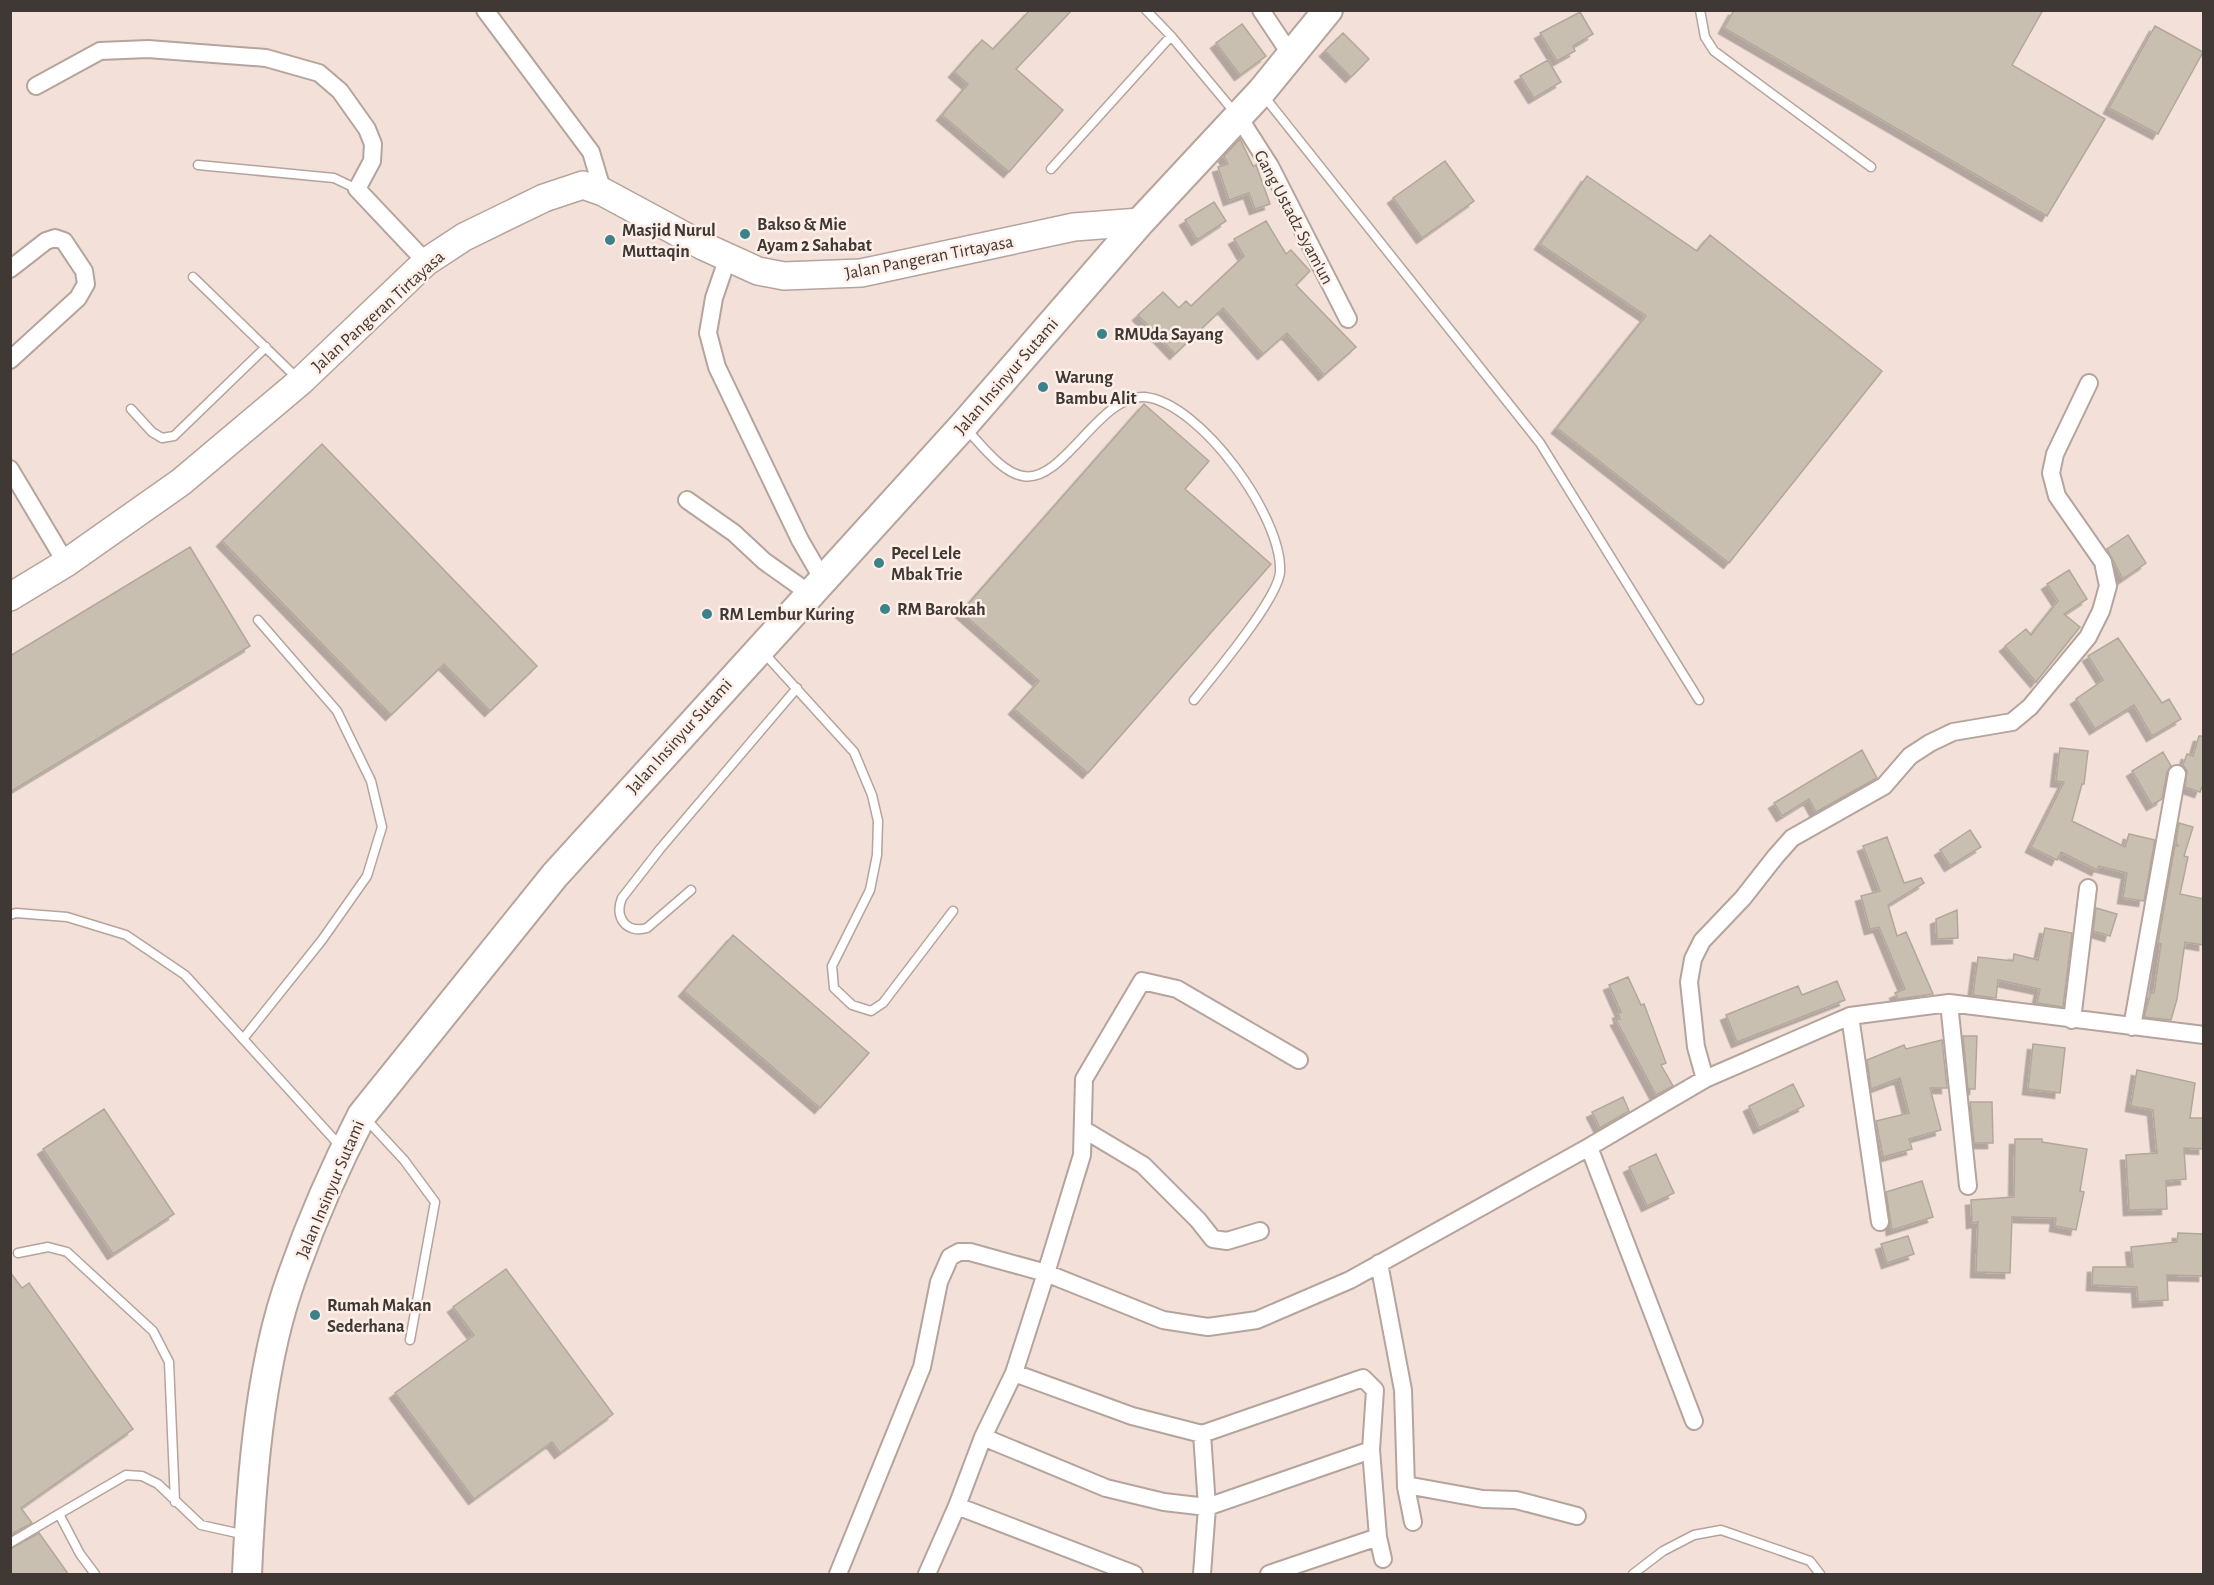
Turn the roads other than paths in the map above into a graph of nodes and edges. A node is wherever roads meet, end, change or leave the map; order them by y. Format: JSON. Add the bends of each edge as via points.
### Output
{"nodes":[{"id":1,"x":486,"y":10,"type":"edge"},
{"id":2,"x":1146,"y":10,"type":"edge"},
{"id":3,"x":1261,"y":10,"type":"edge"},
{"id":4,"x":1328,"y":10,"type":"edge"},
{"id":5,"x":1700,"y":10,"type":"edge"},
{"id":6,"x":1171,"y":36,"type":"junction"},
{"id":7,"x":1292,"y":55,"type":"junction"},
{"id":8,"x":36,"y":86,"type":"dead end"},
{"id":9,"x":1261,"y":92,"type":"junction"},
{"id":10,"x":1238,"y":116,"type":"junction"},
{"id":11,"x":198,"y":165,"type":"dead end"},
{"id":12,"x":1872,"y":167,"type":"dead end"},
{"id":13,"x":1052,"y":169,"type":"dead end"},
{"id":14,"x":357,"y":189,"type":"junction"},
{"id":15,"x":603,"y":192,"type":"junction"},
{"id":16,"x":1140,"y":222,"type":"junction"},
{"id":17,"x":728,"y":257,"type":"junction"},
{"id":18,"x":426,"y":262,"type":"junction"},
{"id":19,"x":10,"y":269,"type":"edge"},
{"id":20,"x":193,"y":277,"type":"dead end"},
{"id":21,"x":1348,"y":319,"type":"dead end"},
{"id":22,"x":266,"y":346,"type":"junction"},
{"id":23,"x":10,"y":360,"type":"edge"},
{"id":24,"x":301,"y":381,"type":"junction"},
{"id":25,"x":2089,"y":383,"type":"dead end"},
{"id":26,"x":131,"y":409,"type":"dead end"},
{"id":27,"x":963,"y":426,"type":"junction"},
{"id":28,"x":10,"y":469,"type":"edge"},
{"id":29,"x":687,"y":500,"type":"dead end"},
{"id":30,"x":66,"y":562,"type":"junction"},
{"id":31,"x":815,"y":585,"type":"junction"},
{"id":32,"x":10,"y":597,"type":"edge"},
{"id":33,"x":258,"y":620,"type":"dead end"},
{"id":34,"x":759,"y":648,"type":"junction"},
{"id":35,"x":796,"y":688,"type":"junction"},
{"id":36,"x":1194,"y":700,"type":"dead end"},
{"id":37,"x":1699,"y":700,"type":"dead end"},
{"id":38,"x":2177,"y":774,"type":"dead end"},
{"id":39,"x":2088,"y":888,"type":"dead end"},
{"id":40,"x":691,"y":890,"type":"dead end"},
{"id":41,"x":953,"y":911,"type":"dead end"},
{"id":42,"x":10,"y":915,"type":"edge"},
{"id":43,"x":1949,"y":1003,"type":"junction"},
{"id":44,"x":1850,"y":1016,"type":"junction"},
{"id":45,"x":2072,"y":1020,"type":"junction"},
{"id":46,"x":2132,"y":1027,"type":"junction"},
{"id":47,"x":2204,"y":1035,"type":"edge"},
{"id":48,"x":243,"y":1039,"type":"junction"},
{"id":49,"x":1299,"y":1060,"type":"dead end"},
{"id":50,"x":1705,"y":1078,"type":"junction"},
{"id":51,"x":362,"y":1114,"type":"junction"},
{"id":52,"x":1083,"y":1129,"type":"junction"},
{"id":53,"x":1589,"y":1148,"type":"junction"},
{"id":54,"x":344,"y":1149,"type":"junction"},
{"id":55,"x":1968,"y":1186,"type":"dead end"},
{"id":56,"x":1880,"y":1222,"type":"dead end"},
{"id":57,"x":1260,"y":1231,"type":"dead end"},
{"id":58,"x":18,"y":1253,"type":"dead end"},
{"id":59,"x":1379,"y":1263,"type":"junction"},
{"id":60,"x":1046,"y":1273,"type":"junction"},
{"id":61,"x":410,"y":1340,"type":"dead end"},
{"id":62,"x":1014,"y":1373,"type":"junction"},
{"id":63,"x":1694,"y":1421,"type":"dead end"},
{"id":64,"x":1202,"y":1434,"type":"junction"},
{"id":65,"x":983,"y":1437,"type":"junction"},
{"id":66,"x":1371,"y":1450,"type":"junction"},
{"id":67,"x":1406,"y":1485,"type":"junction"},
{"id":68,"x":175,"y":1502,"type":"junction"},
{"id":69,"x":957,"y":1506,"type":"junction"},
{"id":70,"x":1207,"y":1507,"type":"junction"},
{"id":71,"x":59,"y":1514,"type":"junction"},
{"id":72,"x":1577,"y":1516,"type":"dead end"},
{"id":73,"x":1413,"y":1522,"type":"dead end"},
{"id":74,"x":248,"y":1536,"type":"junction"},
{"id":75,"x":1378,"y":1537,"type":"junction"},
{"id":76,"x":10,"y":1543,"type":"edge"},
{"id":77,"x":1383,"y":1559,"type":"dead end"},
{"id":78,"x":928,"y":1574,"type":"edge"},
{"id":79,"x":95,"y":1575,"type":"edge"},
{"id":80,"x":247,"y":1575,"type":"edge"},
{"id":81,"x":838,"y":1575,"type":"edge"},
{"id":82,"x":1134,"y":1575,"type":"edge"},
{"id":83,"x":1202,"y":1575,"type":"edge"},
{"id":84,"x":1269,"y":1575,"type":"edge"},
{"id":85,"x":1633,"y":1575,"type":"edge"},
{"id":86,"x":1820,"y":1575,"type":"edge"}],
"edges":[{"from":1,"to":15,"type":"street","via":[[591,152]]},
{"from":2,"to":6,"type":"lane"},
{"from":3,"to":7,"type":"street"},
{"from":4,"to":7,"type":"highway","name":"Jalan Insinyur Sutami"},
{"from":5,"to":12,"type":"lane","via":[[1704,36],[1714,51]]},
{"from":6,"to":10,"type":"lane"},
{"from":6,"to":13,"type":"lane"},
{"from":7,"to":9,"type":"highway","name":"Jalan Insinyur Sutami"},
{"from":8,"to":14,"type":"street","via":[[100,51],[148,48],[266,58],[319,73],[340,91],[373,144],[372,161]]},
{"from":9,"to":10,"type":"highway","name":"Jalan Insinyur Sutami"},
{"from":9,"to":37,"type":"lane","via":[[1540,443]]},
{"from":10,"to":16,"type":"highway","name":"Jalan Insinyur Sutami"},
{"from":10,"to":21,"type":"street","name":"Gang Ustadz Syam'un","via":[[1270,166]]},
{"from":11,"to":14,"type":"lane","via":[[334,178]]},
{"from":14,"to":18,"type":"street"},
{"from":15,"to":17,"type":"main road","name":"Jalan Pangeran Tirtayasa"},
{"from":15,"to":18,"type":"main road","name":"Jalan Pangeran Tirtayasa","via":[[583,186],[544,198],[464,237]]},
{"from":16,"to":17,"type":"main road","name":"Jalan Pangeran Tirtayasa","via":[[1074,227],[861,273],[784,276],[758,271]]},
{"from":16,"to":27,"type":"highway","name":"Jalan Insinyur Sutami"},
{"from":17,"to":31,"type":"street","via":[[714,298],[708,333],[717,368],[800,540]]},
{"from":18,"to":24,"type":"main road","name":"Jalan Pangeran Tirtayasa"},
{"from":19,"to":23,"type":"street","via":[[55,238],[64,241],[84,272],[86,284],[78,298]]},
{"from":20,"to":22,"type":"lane"},
{"from":22,"to":24,"type":"lane"},
{"from":22,"to":26,"type":"lane","via":[[174,436],[162,438],[152,432]]},
{"from":24,"to":30,"type":"main road","name":"Jalan Pangeran Tirtayasa","via":[[181,482]]},
{"from":25,"to":50,"type":"street","via":[[2055,454],[2051,473],[2057,496],[2103,561],[2108,586],[2088,637],[2030,707],[2012,722],[1953,732],[1930,743],[1910,756],[1884,786],[1792,838],[1702,940],[1689,982],[1696,1047]]},
{"from":27,"to":31,"type":"highway","name":"Jalan Insinyur Sutami"},
{"from":27,"to":36,"type":"lane","via":[[1005,467],[1022,477],[1039,475],[1058,463],[1098,420],[1142,397],[1161,401],[1219,446],[1265,515],[1277,550],[1280,574],[1263,610]]},
{"from":28,"to":30,"type":"street"},
{"from":29,"to":31,"type":"street","via":[[734,533],[764,561]]},
{"from":30,"to":32,"type":"main road","name":"Jalan Pangeran Tirtayasa"},
{"from":31,"to":34,"type":"highway","name":"Jalan Insinyur Sutami"},
{"from":33,"to":48,"type":"lane","via":[[337,711],[371,781],[382,827],[367,876]]},
{"from":34,"to":35,"type":"lane"},
{"from":34,"to":51,"type":"highway","name":"Jalan Insinyur Sutami","via":[[555,875]]},
{"from":35,"to":40,"type":"lane","via":[[622,898],[620,916],[630,929],[647,928]]},
{"from":35,"to":41,"type":"lane","via":[[854,752],[878,821],[870,890],[831,966],[834,988],[852,1005],[872,1011],[883,1003]]},
{"from":38,"to":46,"type":"street"},
{"from":39,"to":45,"type":"street"},
{"from":42,"to":48,"type":"lane","via":[[68,917],[126,935],[185,975]]},
{"from":43,"to":44,"type":"street"},
{"from":43,"to":45,"type":"street"},
{"from":43,"to":55,"type":"street"},
{"from":44,"to":50,"type":"street"},
{"from":44,"to":56,"type":"street"},
{"from":45,"to":46,"type":"street"},
{"from":46,"to":47,"type":"street"},
{"from":48,"to":54,"type":"lane"},
{"from":49,"to":52,"type":"street","via":[[1177,989],[1142,981],[1084,1079]]},
{"from":50,"to":53,"type":"street"},
{"from":51,"to":54,"type":"highway","name":"Jalan Insinyur Sutami"},
{"from":51,"to":61,"type":"lane","via":[[435,1202]]},
{"from":52,"to":57,"type":"street","via":[[1143,1165],[1213,1239],[1227,1241]]},
{"from":52,"to":60,"type":"street","via":[[1082,1155]]},
{"from":53,"to":59,"type":"street"},
{"from":53,"to":63,"type":"street"},
{"from":54,"to":74,"type":"highway","name":"Jalan Insinyur Sutami","via":[[287,1292],[265,1386]]},
{"from":58,"to":68,"type":"lane","via":[[48,1247],[68,1252],[153,1330],[169,1362]]},
{"from":59,"to":60,"type":"street","via":[[1350,1280],[1257,1320],[1208,1326],[1163,1320]]},
{"from":59,"to":67,"type":"street","via":[[1403,1390]]},
{"from":60,"to":62,"type":"street"},
{"from":60,"to":81,"type":"street","via":[[970,1252],[950,1257],[939,1282],[922,1366]]},
{"from":62,"to":64,"type":"street","via":[[1132,1416]]},
{"from":62,"to":65,"type":"street"},
{"from":64,"to":66,"type":"street","via":[[1363,1378],[1374,1390]]},
{"from":64,"to":70,"type":"street"},
{"from":65,"to":69,"type":"street"},
{"from":65,"to":70,"type":"street","via":[[1106,1488],[1164,1502]]},
{"from":66,"to":70,"type":"street"},
{"from":66,"to":75,"type":"street"},
{"from":67,"to":72,"type":"street","via":[[1483,1499],[1516,1500]]},
{"from":67,"to":73,"type":"street"},
{"from":68,"to":71,"type":"lane","via":[[158,1484],[142,1476],[126,1475]]},
{"from":68,"to":74,"type":"lane","via":[[201,1525]]},
{"from":69,"to":78,"type":"street"},
{"from":69,"to":82,"type":"street"},
{"from":70,"to":83,"type":"street"},
{"from":71,"to":76,"type":"lane"},
{"from":71,"to":79,"type":"lane"},
{"from":74,"to":80,"type":"highway","name":"Jalan Insinyur Sutami"},
{"from":75,"to":77,"type":"street"},
{"from":75,"to":84,"type":"street"},
{"from":85,"to":86,"type":"lane","via":[[1663,1551],[1694,1535],[1721,1530],[1810,1561]]}]}
